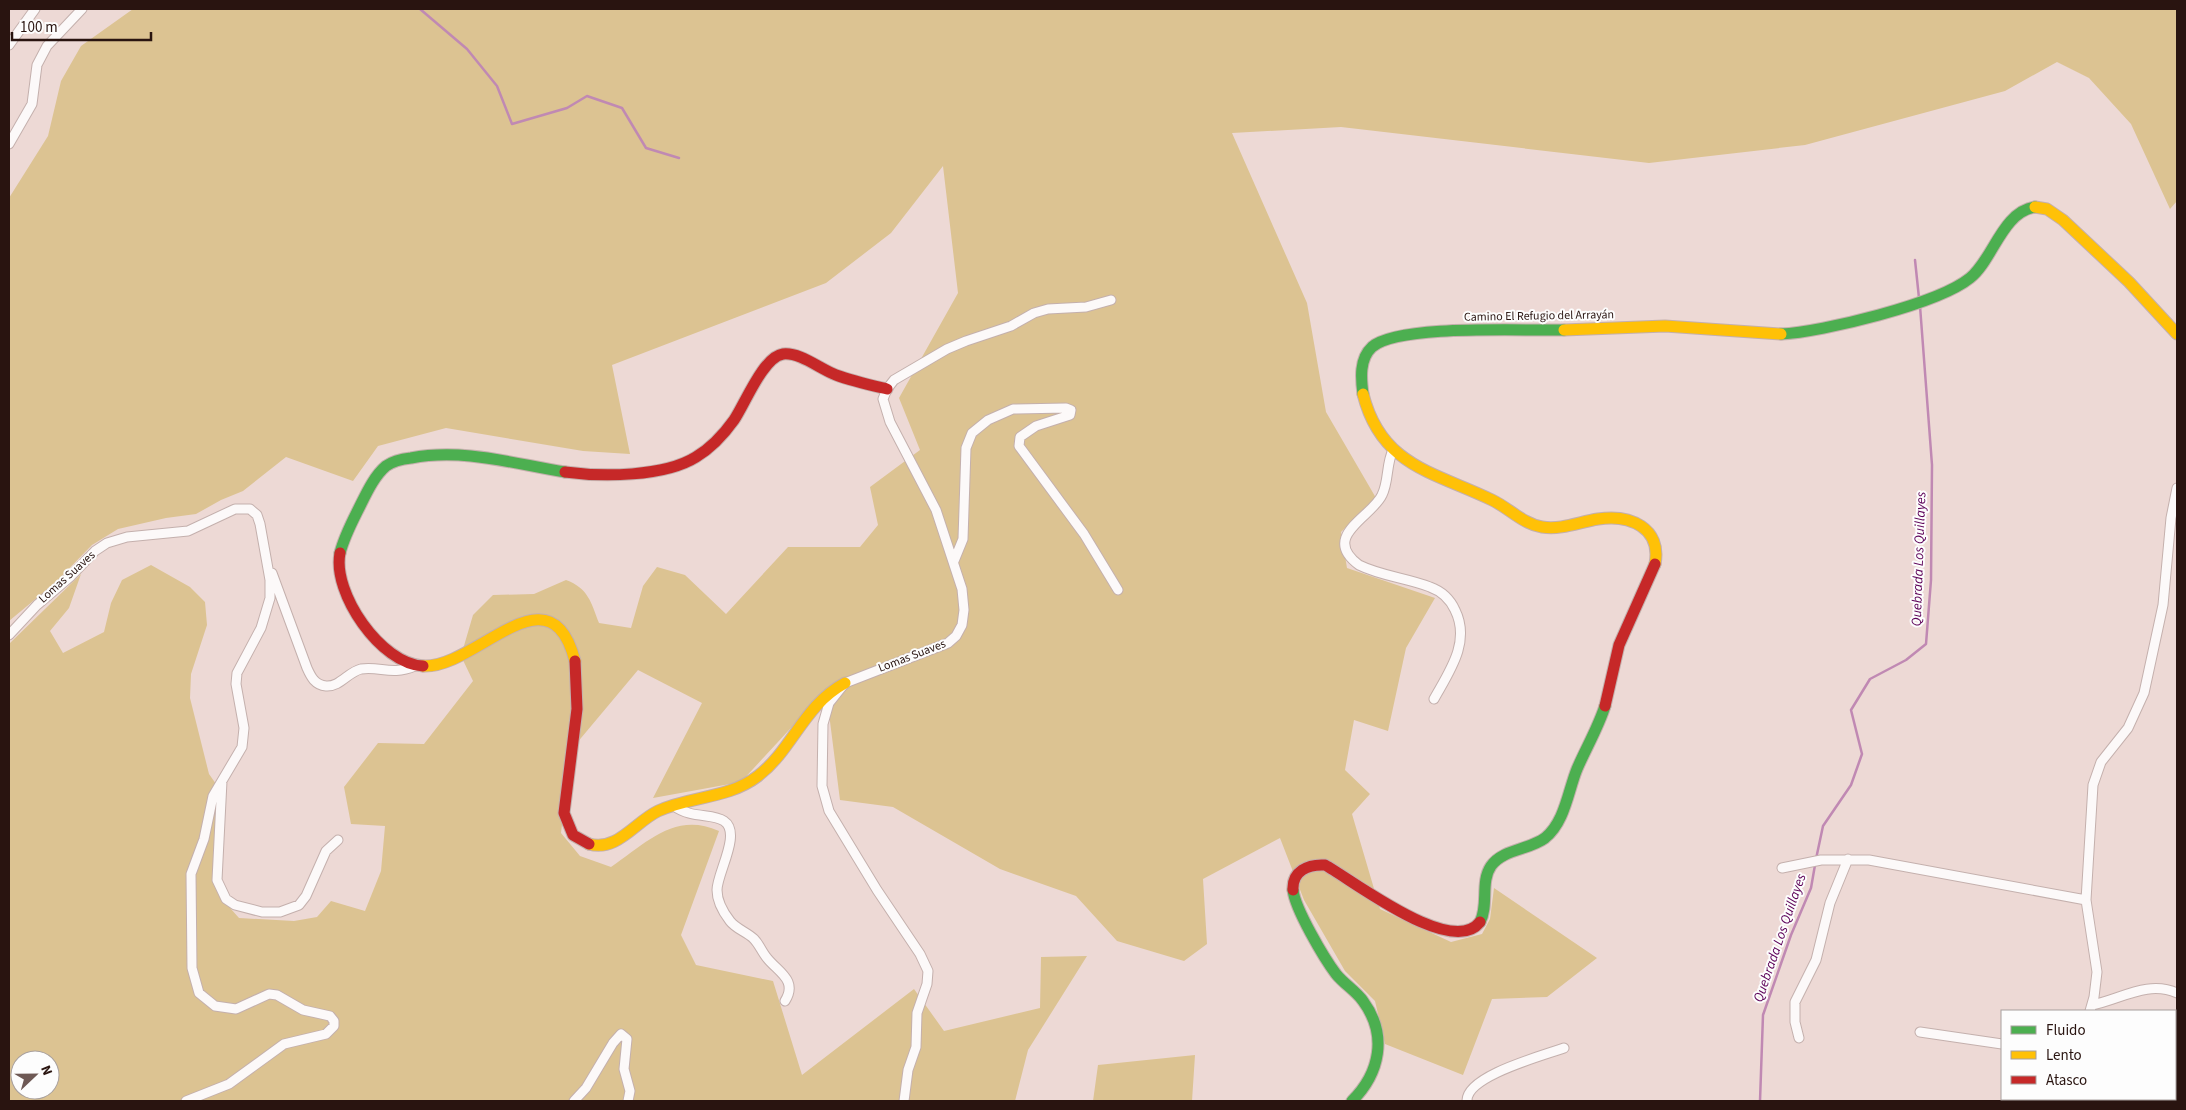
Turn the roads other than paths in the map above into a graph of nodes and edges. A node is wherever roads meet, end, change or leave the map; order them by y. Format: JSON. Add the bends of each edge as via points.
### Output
{"nodes":[{"id":1,"x":35,"y":9,"type":"edge"},
{"id":2,"x":82,"y":9,"type":"edge"},
{"id":3,"x":88,"y":9,"type":"edge"},
{"id":4,"x":70,"y":20,"type":"junction"},
{"id":5,"x":9,"y":45,"type":"edge"},
{"id":6,"x":9,"y":144,"type":"edge"},
{"id":7,"x":1111,"y":300,"type":"dead end"},
{"id":8,"x":2177,"y":334,"type":"edge"},
{"id":9,"x":887,"y":389,"type":"junction"},
{"id":10,"x":1393,"y":450,"type":"junction"},
{"id":11,"x":2177,"y":488,"type":"edge"},
{"id":12,"x":954,"y":561,"type":"junction"},
{"id":13,"x":268,"y":566,"type":"junction"},
{"id":14,"x":1118,"y":590,"type":"dead end"},
{"id":15,"x":9,"y":635,"type":"edge"},
{"id":16,"x":415,"y":666,"type":"junction"},
{"id":17,"x":845,"y":682,"type":"junction"},
{"id":18,"x":1434,"y":700,"type":"dead end"},
{"id":19,"x":222,"y":781,"type":"junction"},
{"id":20,"x":674,"y":806,"type":"junction"},
{"id":21,"x":338,"y":840,"type":"dead end"},
{"id":22,"x":1848,"y":859,"type":"junction"},
{"id":23,"x":1782,"y":868,"type":"dead end"},
{"id":24,"x":2086,"y":900,"type":"junction"},
{"id":25,"x":2177,"y":993,"type":"edge"},
{"id":26,"x":785,"y":1001,"type":"dead end"},
{"id":27,"x":2091,"y":1008,"type":"edge"},
{"id":28,"x":1920,"y":1032,"type":"dead end"},
{"id":29,"x":1799,"y":1038,"type":"dead end"},
{"id":30,"x":2001,"y":1044,"type":"edge"},
{"id":31,"x":1564,"y":1048,"type":"dead end"},
{"id":32,"x":186,"y":1101,"type":"edge"},
{"id":33,"x":574,"y":1101,"type":"edge"},
{"id":34,"x":628,"y":1101,"type":"edge"},
{"id":35,"x":904,"y":1101,"type":"edge"},
{"id":36,"x":1352,"y":1101,"type":"edge"},
{"id":37,"x":1467,"y":1101,"type":"edge"}],
"edges":[{"from":1,"to":5,"type":"street"},
{"from":2,"to":4,"type":"street"},
{"from":3,"to":4,"type":"street"},
{"from":4,"to":6,"type":"street","via":[[47,46],[36,66],[32,104]]},
{"from":7,"to":9,"type":"street","via":[[1086,307],[1034,313],[1011,326],[947,350],[894,380]]},
{"from":8,"to":10,"type":"street","name":"Camino El Refugio del Arrayán","via":[[2078,233],[2053,212],[2034,207],[2015,217],[1982,269],[1965,284],[1941,295],[1821,328],[1763,334],[1670,326],[1547,330],[1493,328],[1382,342],[1367,354],[1362,368],[1362,387],[1369,412]]},
{"from":9,"to":12,"type":"street","name":"Lomas Suaves","via":[[883,399],[890,422],[936,510]]},
{"from":9,"to":16,"type":"street","via":[[822,370],[794,356],[782,354],[771,361],[743,406],[717,439],[697,457],[674,467],[588,474],[509,460],[449,456],[418,457],[387,465],[376,478],[344,540],[338,571],[346,595],[371,632],[392,654]]},
{"from":10,"to":18,"type":"street","via":[[1381,498],[1349,530],[1346,544],[1351,557],[1359,565],[1434,589],[1453,607],[1460,627],[1459,648]]},
{"from":10,"to":36,"type":"street","name":"Camino El Refugio del Arrayán","via":[[1422,472],[1487,498],[1537,526],[1562,526],[1603,517],[1633,523],[1652,536],[1656,555],[1648,584],[1617,652],[1602,714],[1557,824],[1539,842],[1500,858],[1490,866],[1484,915],[1475,928],[1454,932],[1427,924],[1325,865],[1310,865],[1294,876],[1293,893],[1327,960],[1372,1015],[1378,1049],[1374,1070],[1365,1088]]},
{"from":11,"to":24,"type":"street","via":[[2163,600],[2144,692],[2128,728],[2105,756],[2095,777]]},
{"from":12,"to":14,"type":"street","via":[[963,539],[966,448],[972,433],[988,420],[1013,410],[1066,408],[1070,415],[1028,430],[1020,437],[1019,446],[1066,508]]},
{"from":12,"to":17,"type":"street","name":"Lomas Suaves","via":[[964,610],[956,636],[936,649]]},
{"from":13,"to":15,"type":"street","name":"Lomas Suaves","via":[[259,519],[250,509],[235,509],[188,531],[107,543],[36,605]]},
{"from":13,"to":16,"type":"street","via":[[278,585],[303,659],[315,681],[331,686],[361,669],[394,672]]},
{"from":13,"to":19,"type":"street","via":[[268,608],[256,638],[241,662],[237,678],[244,740],[240,753]]},
{"from":16,"to":20,"type":"street","via":[[442,665],[526,622],[538,618],[550,620],[569,639],[577,663],[575,726],[564,810],[571,832],[588,845],[610,843],[655,812]]},
{"from":17,"to":20,"type":"street","via":[[823,696],[757,777],[724,793]]},
{"from":17,"to":35,"type":"street","via":[[829,703],[823,724],[825,802],[928,971],[917,1013],[916,1047]]},
{"from":19,"to":21,"type":"street","via":[[217,880],[226,899],[235,905],[262,912],[280,912],[299,905],[326,851]]},
{"from":19,"to":32,"type":"street","via":[[211,802],[204,839],[191,874],[193,917],[190,955],[197,988],[210,1004],[230,1009],[277,994],[303,1010],[330,1016],[334,1026],[326,1034],[284,1044],[229,1084]]},
{"from":20,"to":26,"type":"street","via":[[686,814],[722,820],[728,825],[730,844],[717,884],[719,903],[734,926],[753,938],[768,960],[784,974],[790,988]]},
{"from":22,"to":23,"type":"street","via":[[1821,860]]},
{"from":22,"to":24,"type":"street"},
{"from":22,"to":29,"type":"street","via":[[1830,903],[1816,960],[1795,1002]]},
{"from":24,"to":27,"type":"street","via":[[2097,972]]},
{"from":25,"to":27,"type":"street","via":[[2168,989],[2148,989]]},
{"from":28,"to":30,"type":"street"},
{"from":31,"to":37,"type":"street","via":[[1489,1076],[1473,1086],[1466,1094]]},
{"from":33,"to":34,"type":"street","via":[[589,1084],[621,1034],[627,1039],[624,1060],[630,1090]]}]}
